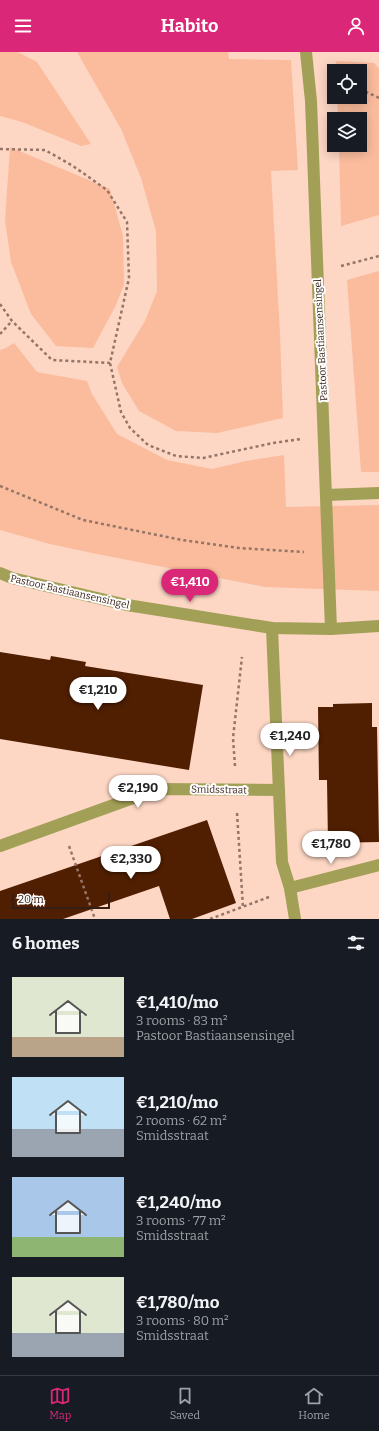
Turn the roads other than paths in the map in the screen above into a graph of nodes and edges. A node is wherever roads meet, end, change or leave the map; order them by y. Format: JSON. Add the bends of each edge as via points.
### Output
{"nodes":[{"id":1,"x":306,"y":52,"type":"edge"},
{"id":2,"x":379,"y":493,"type":"edge"},
{"id":3,"x":326,"y":495,"type":"junction"},
{"id":4,"x":0,"y":573,"type":"edge"},
{"id":5,"x":379,"y":626,"type":"edge"},
{"id":6,"x":272,"y":628,"type":"junction"},
{"id":7,"x":331,"y":629,"type":"junction"},
{"id":8,"x":279,"y":790,"type":"junction"},
{"id":9,"x":0,"y":846,"type":"edge"},
{"id":10,"x":379,"y":865,"type":"edge"},
{"id":11,"x":290,"y":888,"type":"junction"},
{"id":12,"x":295,"y":919,"type":"edge"}],
"edges":[{"from":1,"to":3,"type":"street","name":"Pastoor Bastiaansensingel","via":[[311,101]]},
{"from":2,"to":3,"type":"street"},
{"from":3,"to":7,"type":"street","name":"Pastoor Bastiaansensingel"},
{"from":4,"to":6,"type":"street","name":"Pastoor Bastiaansensingel","via":[[127,605]]},
{"from":5,"to":7,"type":"street","name":"Pastoor Bastiaansensingel"},
{"from":6,"to":7,"type":"street","name":"Pastoor Bastiaansensingel"},
{"from":6,"to":8,"type":"street"},
{"from":8,"to":9,"type":"street","name":"Smidsstraat","via":[[158,789]]},
{"from":8,"to":11,"type":"street","via":[[282,862]]},
{"from":10,"to":11,"type":"street"},
{"from":11,"to":12,"type":"street"}]}
